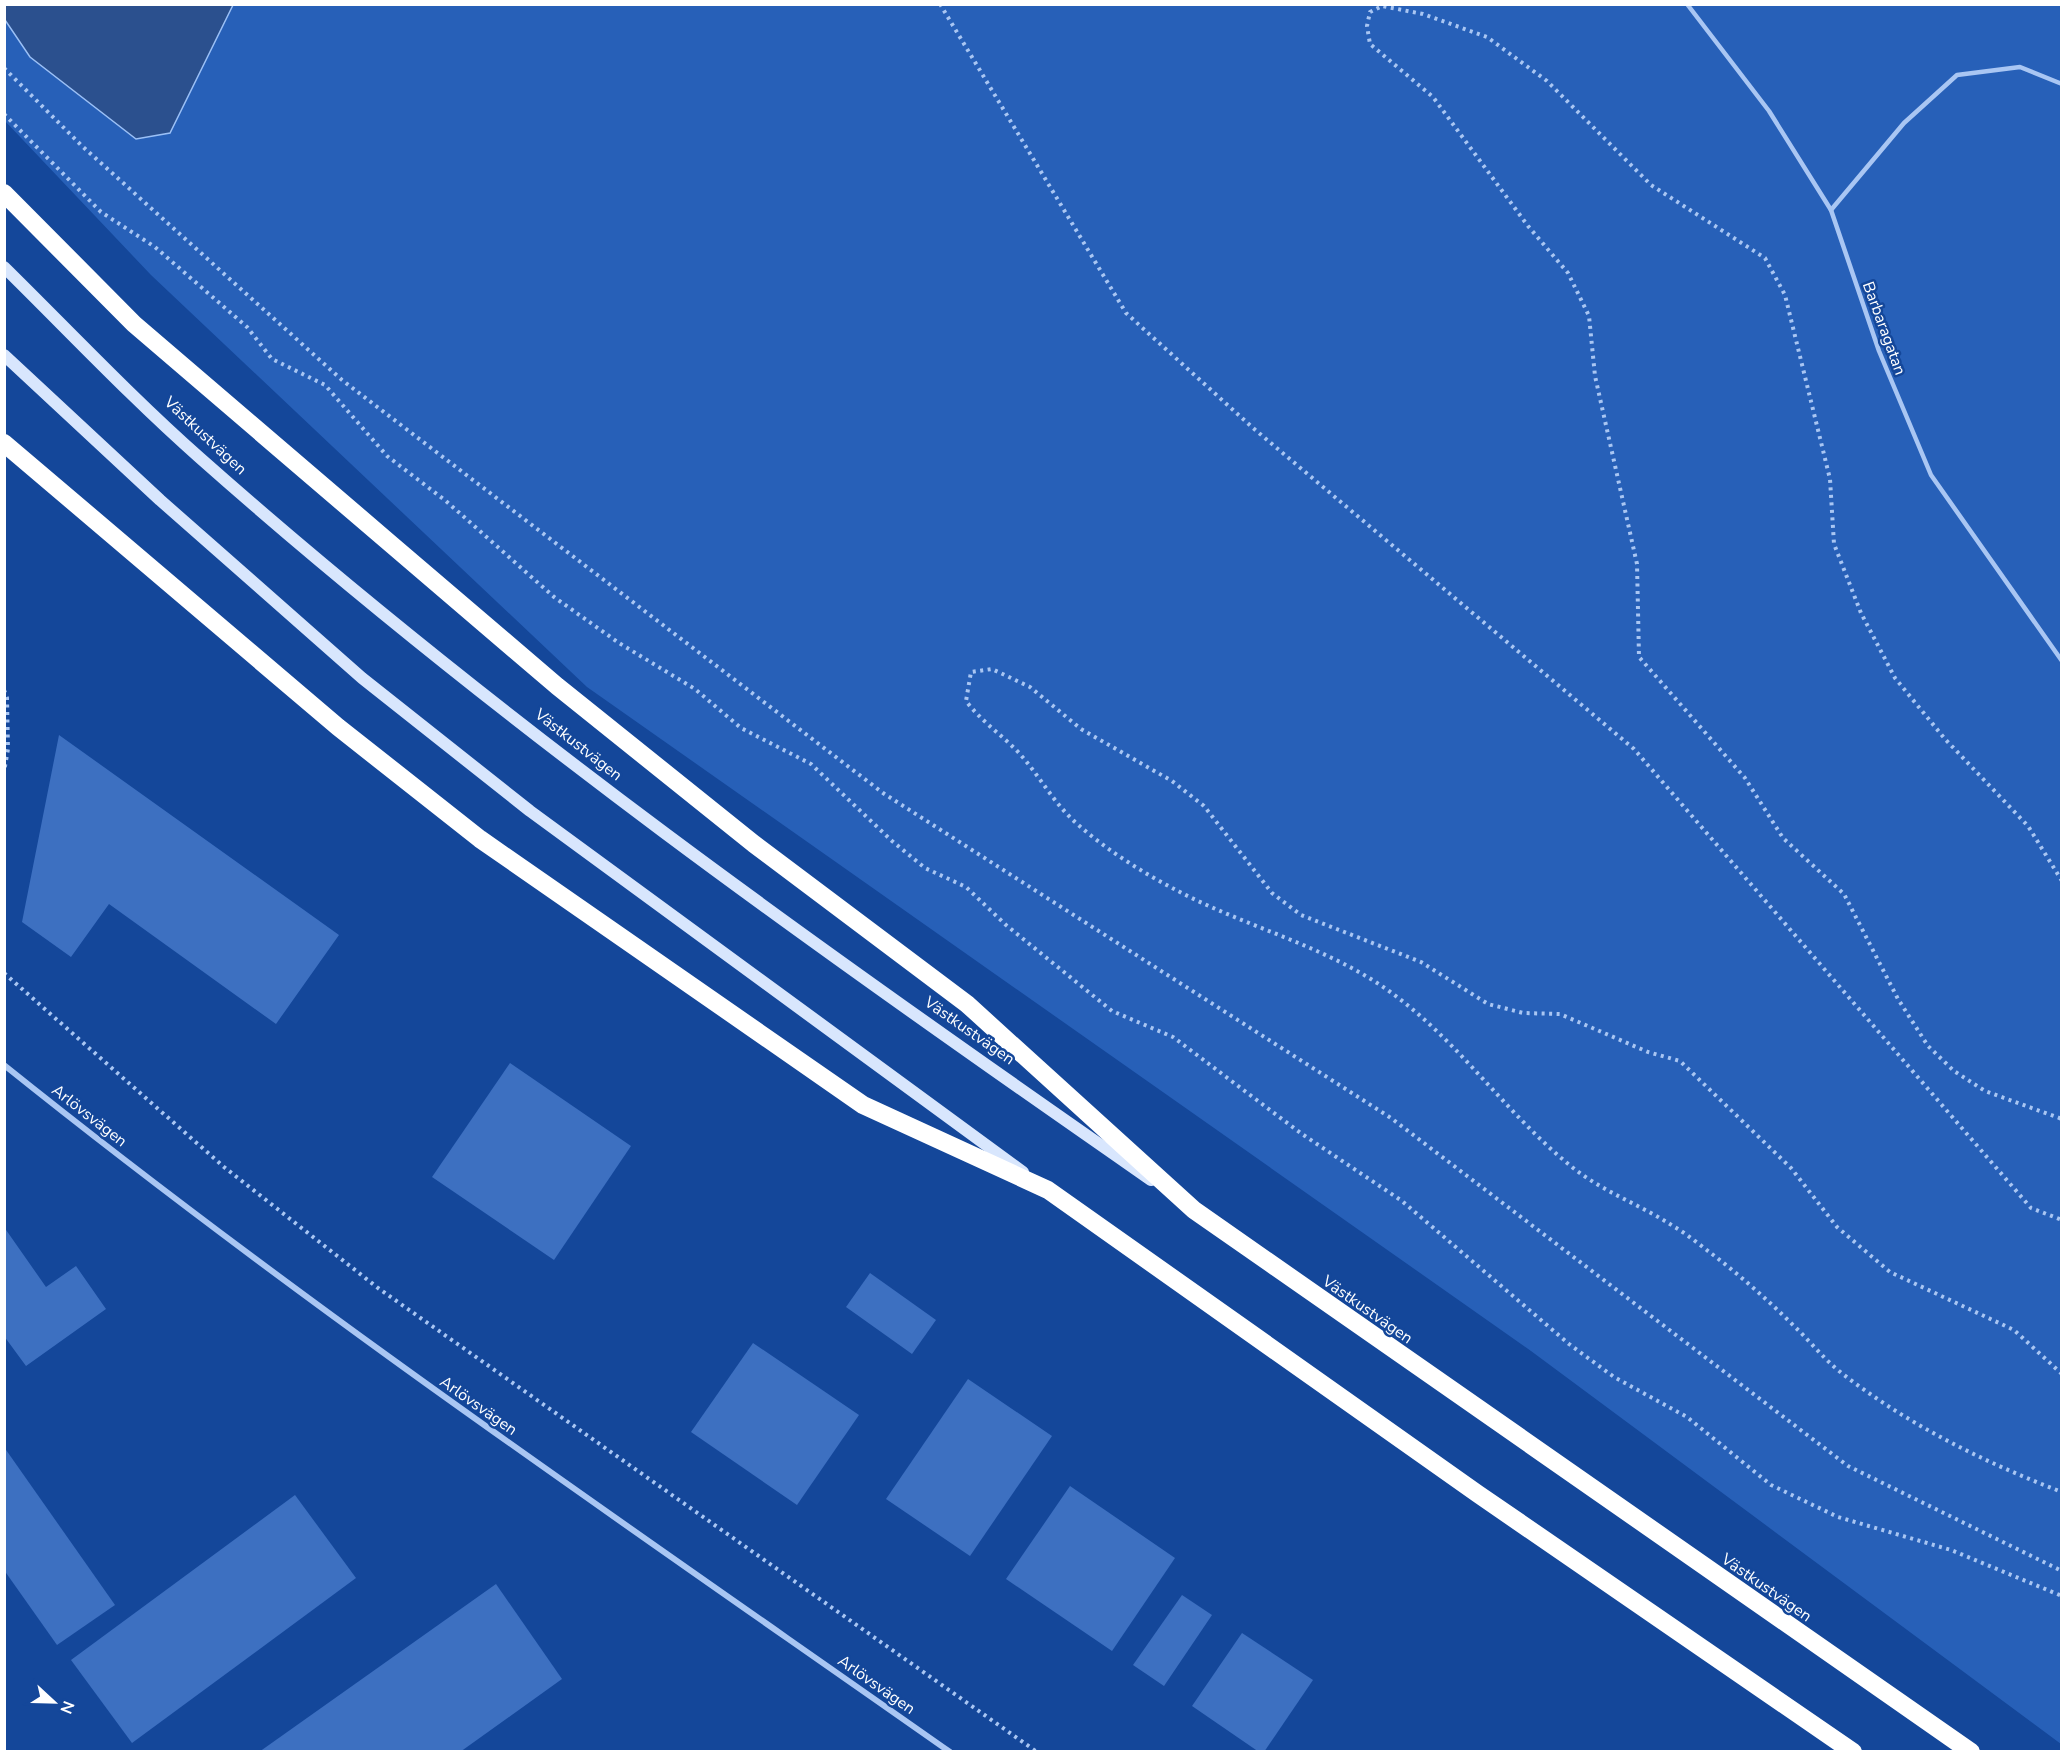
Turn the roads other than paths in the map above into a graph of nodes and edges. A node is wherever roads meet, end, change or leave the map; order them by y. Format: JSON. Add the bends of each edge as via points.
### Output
{"nodes":[{"id":1,"x":1687,"y":4,"type":"edge"},
{"id":2,"x":2061,"y":84,"type":"edge"},
{"id":3,"x":4,"y":193,"type":"edge"},
{"id":4,"x":1831,"y":210,"type":"junction"},
{"id":5,"x":4,"y":267,"type":"edge"},
{"id":6,"x":4,"y":355,"type":"edge"},
{"id":7,"x":4,"y":444,"type":"edge"},
{"id":8,"x":2061,"y":661,"type":"edge"},
{"id":9,"x":4,"y":1065,"type":"edge"},
{"id":10,"x":1048,"y":1190,"type":"junction"},
{"id":11,"x":1194,"y":1210,"type":"junction"},
{"id":12,"x":950,"y":1752,"type":"edge"},
{"id":13,"x":1853,"y":1752,"type":"edge"},
{"id":14,"x":1971,"y":1752,"type":"edge"}],
"edges":[{"from":1,"to":4,"type":"lane","name":"Barbaragatan","via":[[1769,111]]},
{"from":2,"to":4,"type":"lane","via":[[2020,67],[1957,75],[1904,123]]},
{"from":3,"to":11,"type":"highway","via":[[134,324],[392,545],[557,686],[754,844],[966,1004]]},
{"from":4,"to":8,"type":"lane","name":"Barbaragatan","via":[[1879,351],[1931,475]]},
{"from":5,"to":11,"type":"main road","name":"Västkustvägen","via":[[197,456],[387,617],[582,772],[953,1043]]},
{"from":6,"to":10,"type":"main road","via":[[160,500],[362,678],[530,811]]},
{"from":7,"to":10,"type":"highway","via":[[338,727],[489,846],[863,1105]]},
{"from":9,"to":12,"type":"street","name":"Arlövsvägen","via":[[382,1353]]},
{"from":10,"to":13,"type":"highway","via":[[1478,1494]]},
{"from":11,"to":14,"type":"highway","name":"Västkustvägen"}]}
